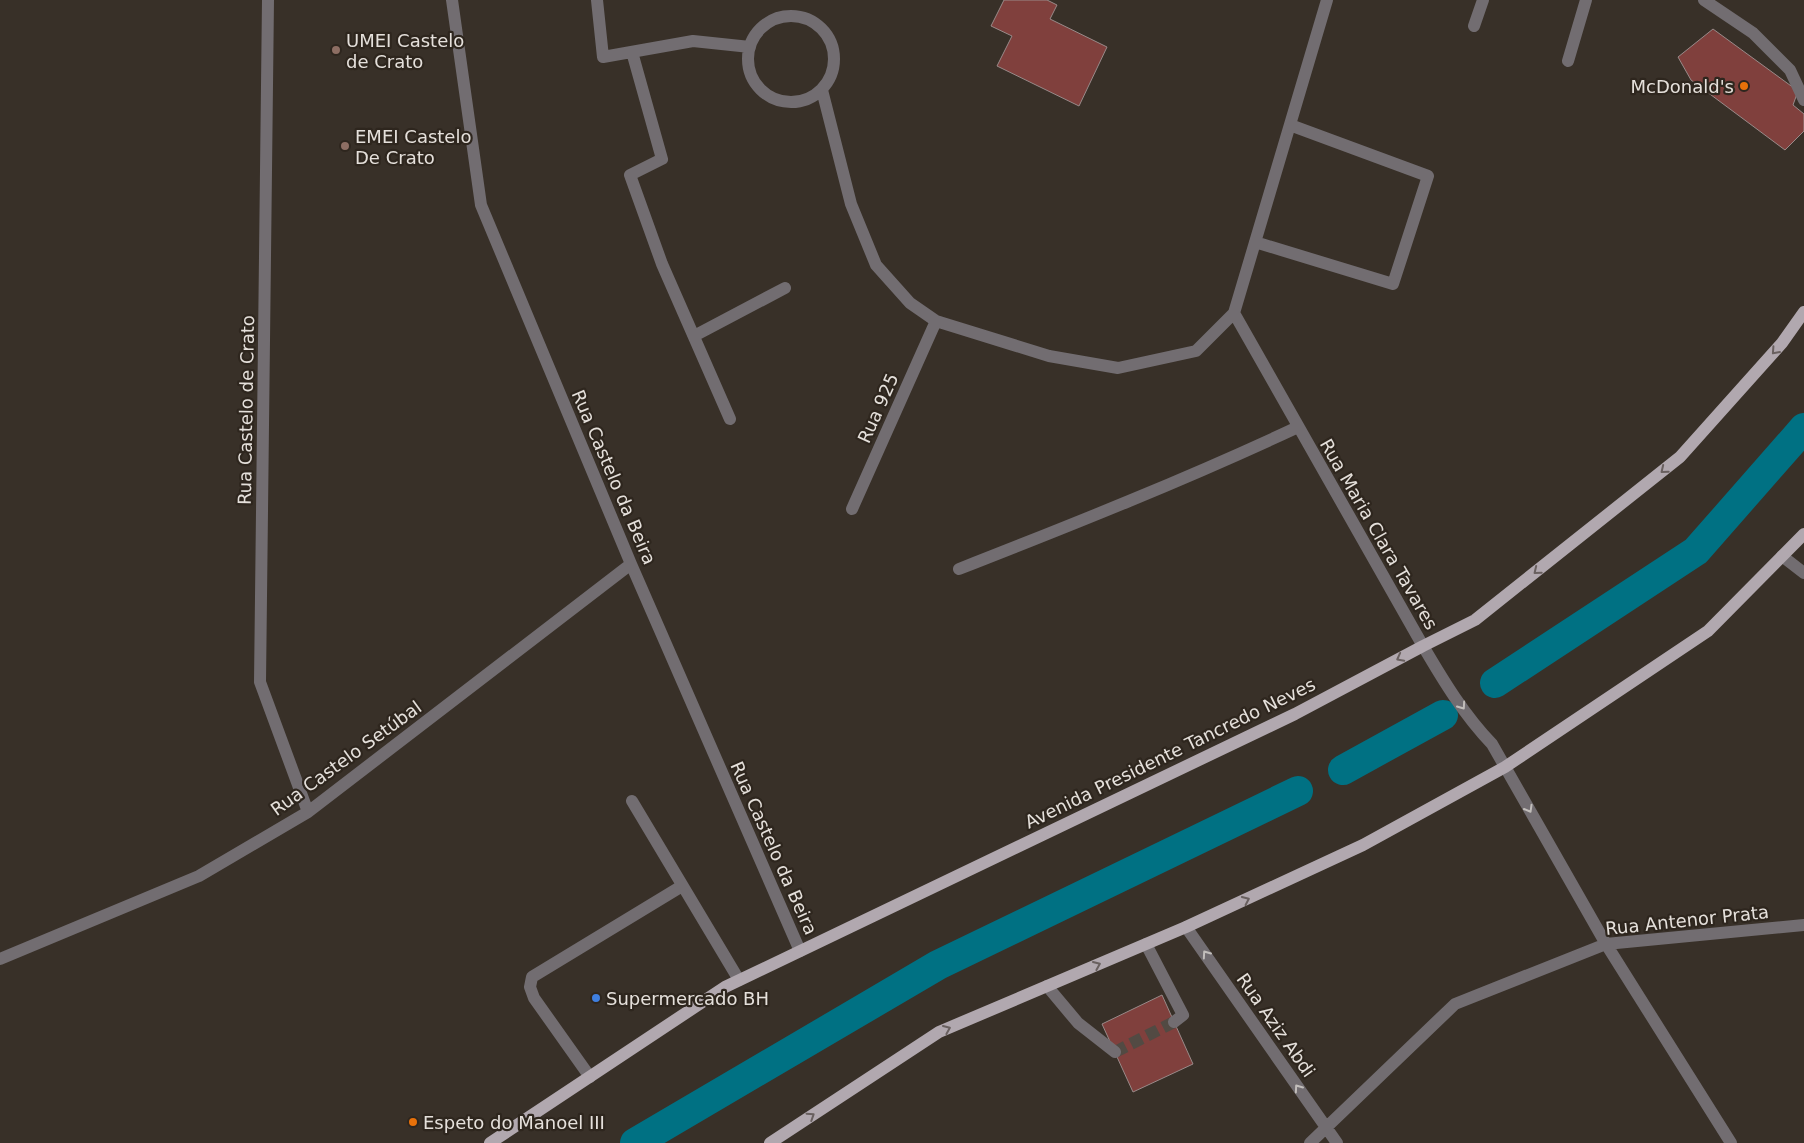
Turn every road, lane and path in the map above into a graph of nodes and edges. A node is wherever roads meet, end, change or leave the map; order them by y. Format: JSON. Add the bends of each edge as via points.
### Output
{"nodes":[{"id":1,"x":268,"y":0,"type":"edge"},
{"id":2,"x":452,"y":0,"type":"edge"},
{"id":3,"x":597,"y":0,"type":"edge"},
{"id":4,"x":1327,"y":0,"type":"edge"},
{"id":5,"x":1483,"y":0,"type":"edge"},
{"id":6,"x":1586,"y":0,"type":"edge"},
{"id":7,"x":1704,"y":0,"type":"edge"},
{"id":8,"x":1474,"y":26,"type":"dead end"},
{"id":9,"x":750,"y":47,"type":"junction"},
{"id":10,"x":632,"y":52,"type":"junction"},
{"id":11,"x":1568,"y":61,"type":"dead end"},
{"id":12,"x":822,"y":90,"type":"junction"},
{"id":13,"x":1804,"y":100,"type":"edge"},
{"id":14,"x":1290,"y":125,"type":"junction"},
{"id":15,"x":1255,"y":242,"type":"junction"},
{"id":16,"x":785,"y":288,"type":"dead end"},
{"id":17,"x":1804,"y":312,"type":"edge"},
{"id":18,"x":1234,"y":313,"type":"junction"},
{"id":19,"x":936,"y":321,"type":"junction"},
{"id":20,"x":694,"y":336,"type":"junction"},
{"id":21,"x":730,"y":419,"type":"dead end"},
{"id":22,"x":1298,"y":426,"type":"junction"},
{"id":23,"x":852,"y":509,"type":"dead end"},
{"id":24,"x":1804,"y":534,"type":"edge"},
{"id":25,"x":1782,"y":556,"type":"junction"},
{"id":26,"x":631,"y":564,"type":"junction"},
{"id":27,"x":959,"y":569,"type":"dead end"},
{"id":28,"x":1804,"y":573,"type":"edge"},
{"id":29,"x":1422,"y":646,"type":"junction"},
{"id":30,"x":1505,"y":767,"type":"junction"},
{"id":31,"x":632,"y":801,"type":"dead end"},
{"id":32,"x":308,"y":812,"type":"junction"},
{"id":33,"x":682,"y":886,"type":"junction"},
{"id":34,"x":1804,"y":924,"type":"edge"},
{"id":35,"x":1186,"y":927,"type":"junction"},
{"id":36,"x":1146,"y":944,"type":"junction"},
{"id":37,"x":1606,"y":944,"type":"junction"},
{"id":38,"x":800,"y":951,"type":"junction"},
{"id":39,"x":0,"y":959,"type":"edge"},
{"id":40,"x":739,"y":980,"type":"junction"},
{"id":41,"x":1047,"y":986,"type":"junction"},
{"id":42,"x":1174,"y":1022,"type":"dead end"},
{"id":43,"x":1115,"y":1052,"type":"dead end"},
{"id":44,"x":590,"y":1077,"type":"junction"},
{"id":45,"x":1326,"y":1128,"type":"junction"},
{"id":46,"x":490,"y":1143,"type":"edge"},
{"id":47,"x":770,"y":1143,"type":"edge"},
{"id":48,"x":1310,"y":1143,"type":"edge"},
{"id":49,"x":1337,"y":1143,"type":"edge"},
{"id":50,"x":1731,"y":1143,"type":"edge"}],
"edges":[{"from":1,"to":32,"type":"street","name":"Rua Castelo de Crato","via":[[260,682]]},
{"from":2,"to":26,"type":"street","name":"Rua Castelo da Beira","via":[[481,205]]},
{"from":3,"to":10,"type":"street","via":[[603,57]]},
{"from":4,"to":14,"type":"street"},
{"from":5,"to":8,"type":"street"},
{"from":6,"to":11,"type":"street"},
{"from":7,"to":13,"type":"street","via":[[1753,33],[1790,70]]},
{"from":9,"to":10,"type":"street","via":[[693,41]]},
{"from":9,"to":12,"type":"street","via":[[747,62],[756,86],[776,101],[800,102]]},
{"from":9,"to":12,"type":"street","via":[[752,38],[769,20],[793,15],[817,24],[832,44],[834,68]]},
{"from":10,"to":20,"type":"street","via":[[662,159],[630,175],[662,264]]},
{"from":12,"to":19,"type":"street","via":[[852,204],[876,265],[910,304]]},
{"from":14,"to":15,"type":"street"},
{"from":14,"to":15,"type":"street","via":[[1428,176],[1393,284]]},
{"from":15,"to":18,"type":"street"},
{"from":16,"to":20,"type":"street"},
{"from":17,"to":29,"type":"main road","name":"Avenida Presidente Tancredo Neves","one_way":true,"via":[[1782,343],[1680,457],[1475,620]]},
{"from":18,"to":19,"type":"street","via":[[1196,351],[1118,368],[1049,356]]},
{"from":18,"to":22,"type":"street","name":"Rua Maria Clara Tavares"},
{"from":19,"to":23,"type":"street","name":"Rua 925"},
{"from":20,"to":21,"type":"street"},
{"from":22,"to":27,"type":"street","via":[[1216,465]]},
{"from":22,"to":29,"type":"street","name":"Rua Maria Clara Tavares"},
{"from":24,"to":25,"type":"main road"},
{"from":25,"to":28,"type":"street"},
{"from":25,"to":30,"type":"main road","via":[[1708,631]]},
{"from":26,"to":32,"type":"street","name":"Rua Castelo Setúbal"},
{"from":26,"to":38,"type":"street","name":"Rua Castelo da Beira"},
{"from":29,"to":30,"type":"street","name":"Rua Maria Clara Tavares","one_way":true},
{"from":29,"to":38,"type":"main road","name":"Avenida Presidente Tancredo Neves","one_way":true,"via":[[1295,714]]},
{"from":35,"to":30,"type":"main road","one_way":true,"via":[[1363,845]]},
{"from":30,"to":37,"type":"street","name":"Rua Maria Clara Tavares","one_way":true},
{"from":31,"to":33,"type":"street"},
{"from":32,"to":39,"type":"street","name":"Rua Castelo Setúbal","via":[[199,876]]},
{"from":33,"to":40,"type":"street"},
{"from":33,"to":44,"type":"street","via":[[532,977],[530,987],[534,998]]},
{"from":34,"to":37,"type":"street","name":"Rua Antenor Prata"},
{"from":35,"to":36,"type":"main road"},
{"from":45,"to":35,"type":"street","name":"Rua Aziz Abdi","one_way":true},
{"from":41,"to":36,"type":"main road","one_way":true},
{"from":36,"to":42,"type":"street","via":[[1183,1015]]},
{"from":37,"to":45,"type":"street","name":"Rua Antenor Prata","via":[[1455,1004]]},
{"from":37,"to":50,"type":"street","name":"Rua Maria Clara Tavares"},
{"from":38,"to":40,"type":"main road","name":"Avenida Presidente Tancredo Neves"},
{"from":40,"to":44,"type":"main road","name":"Avenida Presidente Tancredo Neves"},
{"from":41,"to":43,"type":"street","via":[[1078,1024]]},
{"from":47,"to":41,"type":"main road","one_way":true,"via":[[939,1032]]},
{"from":44,"to":46,"type":"main road","name":"Avenida Presidente Tancredo Neves"},
{"from":45,"to":48,"type":"street","name":"Rua Antenor Prata"},
{"from":45,"to":49,"type":"street","name":"Rua Aziz Abdi"}]}
